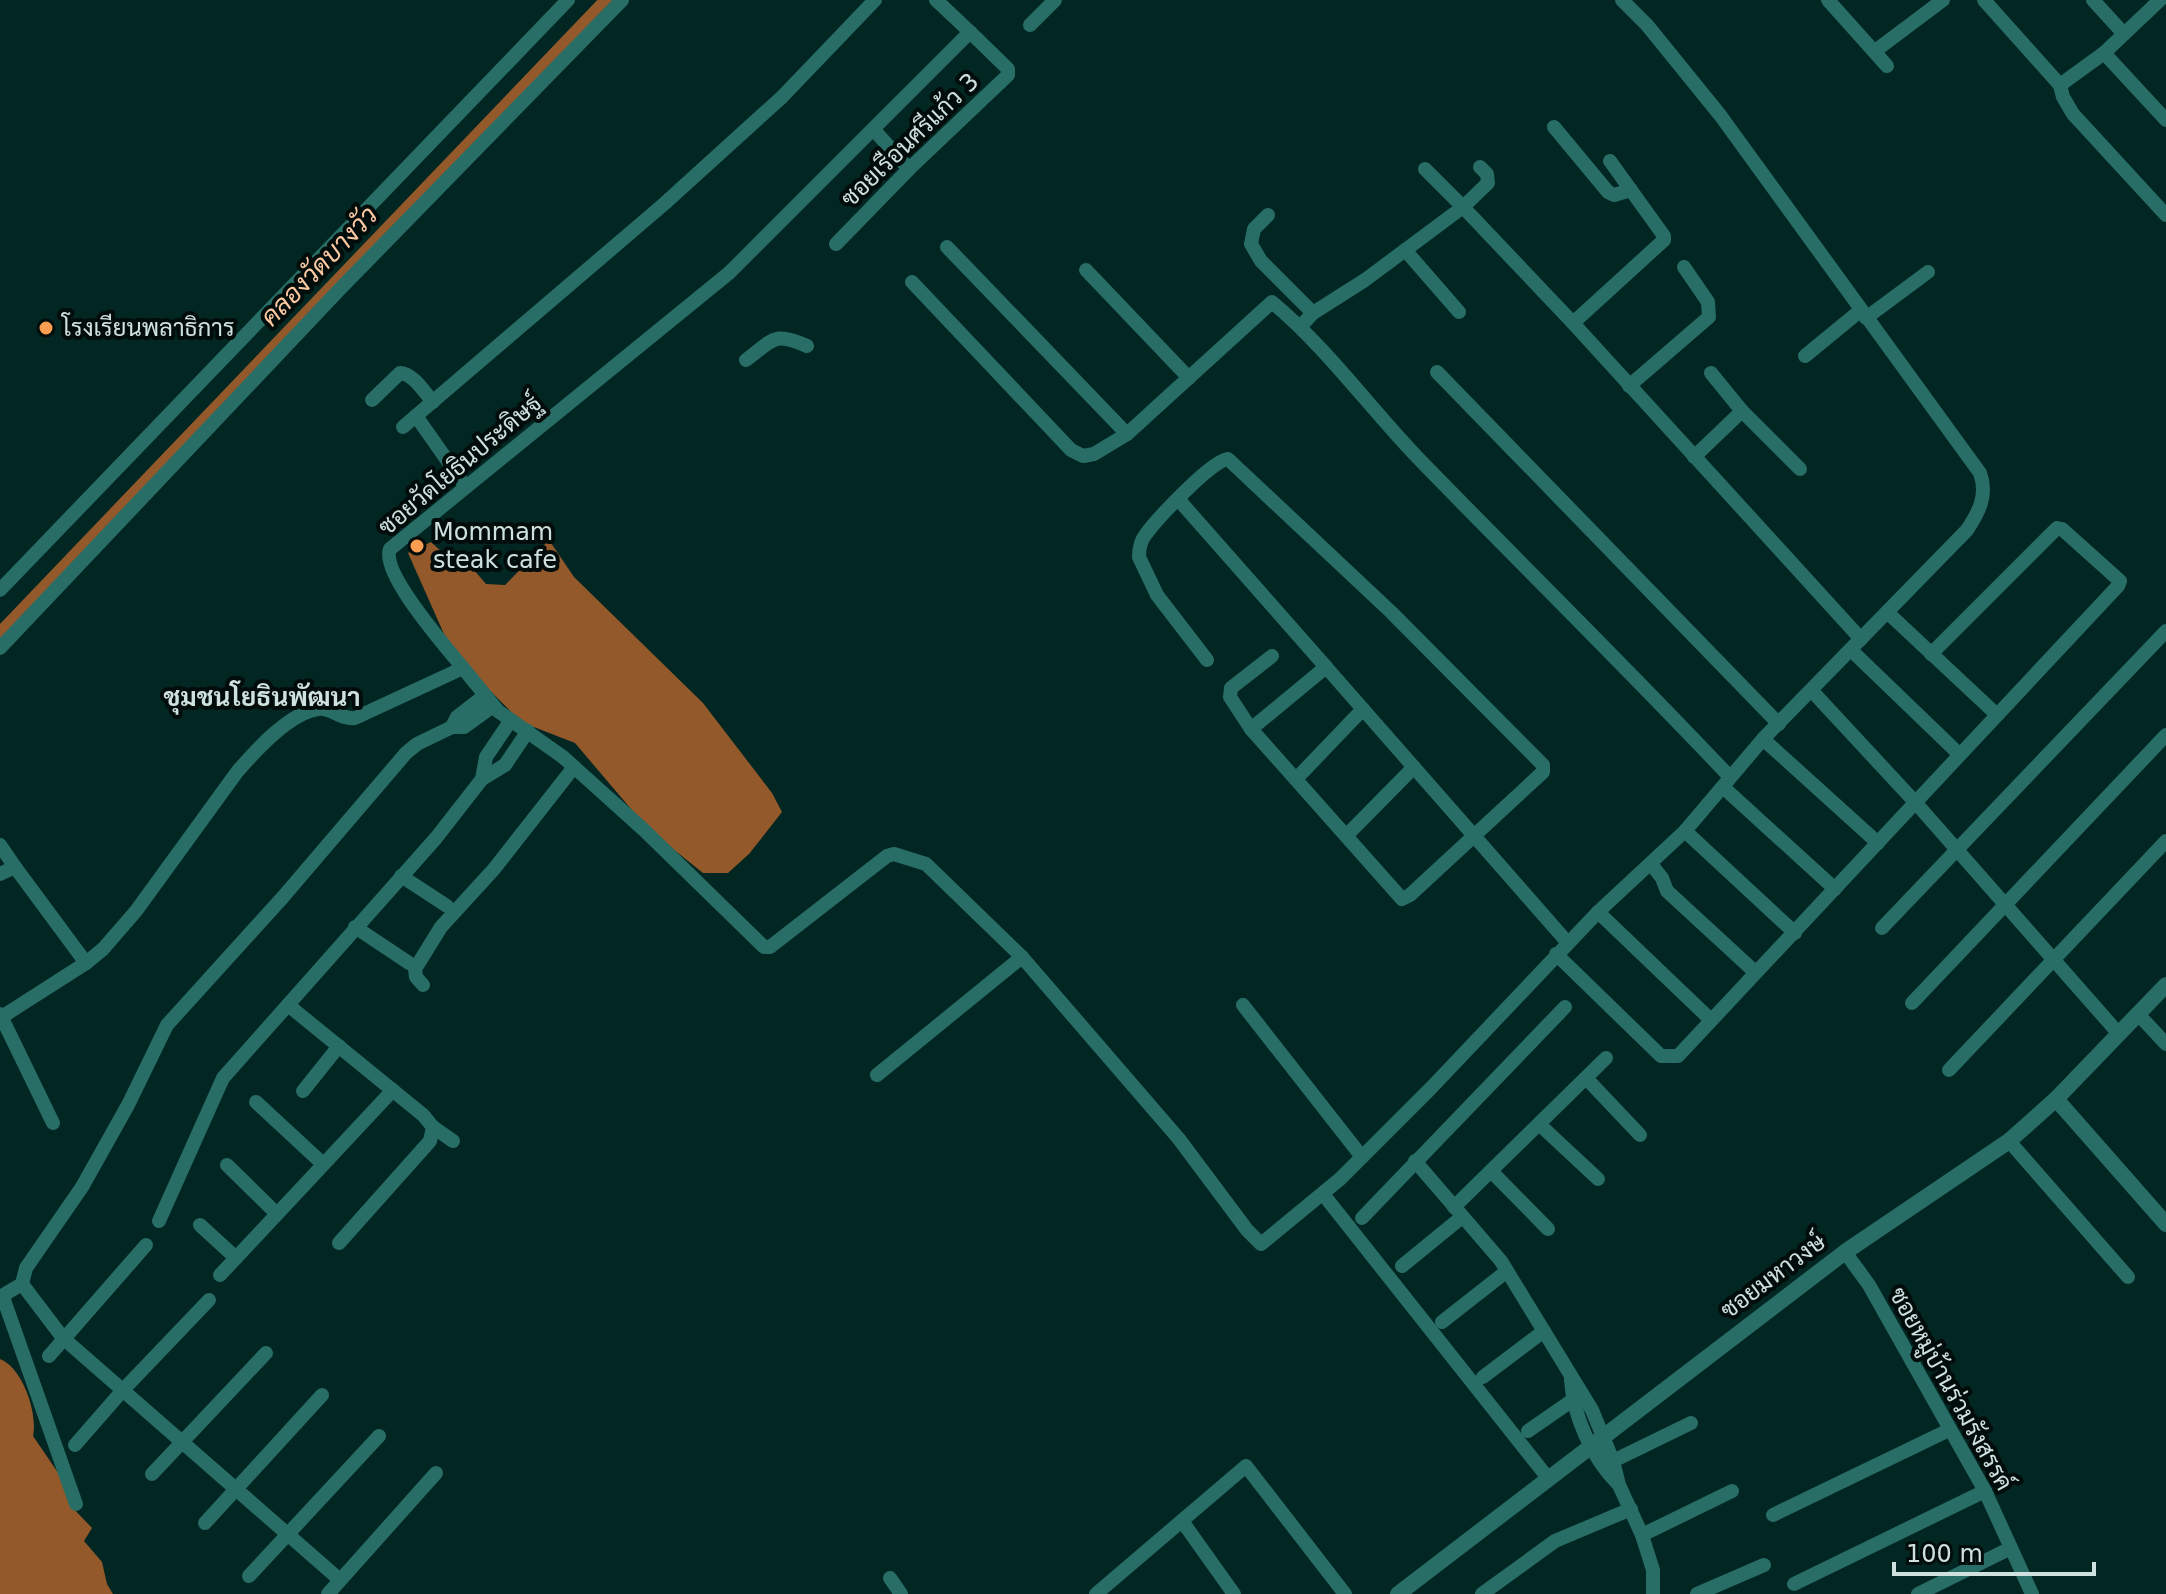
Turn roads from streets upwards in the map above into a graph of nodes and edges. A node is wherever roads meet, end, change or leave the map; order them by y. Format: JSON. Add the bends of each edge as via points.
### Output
{"nodes":[{"id":1,"x":568,"y":0,"type":"edge"},
{"id":2,"x":622,"y":0,"type":"edge"},
{"id":3,"x":875,"y":0,"type":"edge"},
{"id":4,"x":936,"y":0,"type":"edge"},
{"id":5,"x":1055,"y":0,"type":"edge"},
{"id":6,"x":1622,"y":0,"type":"edge"},
{"id":7,"x":1828,"y":0,"type":"edge"},
{"id":8,"x":1943,"y":0,"type":"edge"},
{"id":9,"x":1984,"y":0,"type":"edge"},
{"id":10,"x":2093,"y":0,"type":"edge"},
{"id":11,"x":2160,"y":0,"type":"edge"},
{"id":12,"x":1030,"y":25,"type":"dead end"},
{"id":13,"x":970,"y":32,"type":"junction"},
{"id":14,"x":2124,"y":34,"type":"junction"},
{"id":15,"x":1875,"y":51,"type":"junction"},
{"id":16,"x":2104,"y":53,"type":"junction"},
{"id":17,"x":1887,"y":66,"type":"dead end"},
{"id":18,"x":2060,"y":85,"type":"junction"},
{"id":19,"x":2166,"y":120,"type":"edge"},
{"id":20,"x":1554,"y":127,"type":"dead end"},
{"id":21,"x":874,"y":130,"type":"junction"},
{"id":22,"x":1610,"y":161,"type":"dead end"},
{"id":23,"x":1480,"y":167,"type":"dead end"},
{"id":24,"x":909,"y":169,"type":"junction"},
{"id":25,"x":1425,"y":169,"type":"dead end"},
{"id":26,"x":1631,"y":190,"type":"junction"},
{"id":27,"x":1463,"y":207,"type":"junction"},
{"id":28,"x":1268,"y":215,"type":"dead end"},
{"id":29,"x":2166,"y":215,"type":"edge"},
{"id":30,"x":836,"y":244,"type":"dead end"},
{"id":31,"x":947,"y":247,"type":"dead end"},
{"id":32,"x":1405,"y":250,"type":"junction"},
{"id":33,"x":1684,"y":267,"type":"dead end"},
{"id":34,"x":1086,"y":270,"type":"dead end"},
{"id":35,"x":1928,"y":272,"type":"dead end"},
{"id":36,"x":912,"y":282,"type":"dead end"},
{"id":37,"x":1459,"y":312,"type":"dead end"},
{"id":38,"x":1313,"y":313,"type":"junction"},
{"id":39,"x":1864,"y":314,"type":"junction"},
{"id":40,"x":1573,"y":323,"type":"junction"},
{"id":41,"x":1301,"y":326,"type":"junction"},
{"id":42,"x":807,"y":346,"type":"dead end"},
{"id":43,"x":1805,"y":356,"type":"dead end"},
{"id":44,"x":746,"y":360,"type":"dead end"},
{"id":45,"x":1437,"y":372,"type":"dead end"},
{"id":46,"x":1711,"y":373,"type":"dead end"},
{"id":47,"x":1189,"y":378,"type":"junction"},
{"id":48,"x":1629,"y":386,"type":"junction"},
{"id":49,"x":372,"y":400,"type":"dead end"},
{"id":50,"x":433,"y":402,"type":"junction"},
{"id":51,"x":1742,"y":411,"type":"junction"},
{"id":52,"x":416,"y":416,"type":"junction"},
{"id":53,"x":403,"y":427,"type":"dead end"},
{"id":54,"x":1127,"y":434,"type":"junction"},
{"id":55,"x":1694,"y":457,"type":"junction"},
{"id":56,"x":1800,"y":469,"type":"dead end"},
{"id":57,"x":466,"y":487,"type":"junction"},
{"id":58,"x":1178,"y":499,"type":"junction"},
{"id":59,"x":0,"y":590,"type":"edge"},
{"id":60,"x":1887,"y":612,"type":"junction"},
{"id":61,"x":2166,"y":631,"type":"edge"},
{"id":62,"x":1856,"y":645,"type":"junction"},
{"id":63,"x":0,"y":648,"type":"edge"},
{"id":64,"x":1931,"y":654,"type":"junction"},
{"id":65,"x":1272,"y":656,"type":"dead end"},
{"id":66,"x":1207,"y":660,"type":"dead end"},
{"id":67,"x":1326,"y":667,"type":"junction"},
{"id":68,"x":463,"y":668,"type":"junction"},
{"id":69,"x":1812,"y":691,"type":"junction"},
{"id":70,"x":488,"y":701,"type":"junction"},
{"id":71,"x":1363,"y":709,"type":"junction"},
{"id":72,"x":1996,"y":714,"type":"junction"},
{"id":73,"x":511,"y":720,"type":"junction"},
{"id":74,"x":1779,"y":724,"type":"junction"},
{"id":75,"x":1251,"y":729,"type":"junction"},
{"id":76,"x":528,"y":731,"type":"junction"},
{"id":77,"x":2166,"y":735,"type":"edge"},
{"id":78,"x":1763,"y":739,"type":"junction"},
{"id":79,"x":1959,"y":754,"type":"junction"},
{"id":80,"x":574,"y":767,"type":"junction"},
{"id":81,"x":1414,"y":767,"type":"junction"},
{"id":82,"x":1297,"y":778,"type":"junction"},
{"id":83,"x":482,"y":779,"type":"junction"},
{"id":84,"x":1726,"y":782,"type":"junction"},
{"id":85,"x":1915,"y":802,"type":"junction"},
{"id":86,"x":1685,"y":831,"type":"junction"},
{"id":87,"x":1347,"y":835,"type":"junction"},
{"id":88,"x":1475,"y":836,"type":"junction"},
{"id":89,"x":2166,"y":841,"type":"edge"},
{"id":90,"x":1878,"y":843,"type":"junction"},
{"id":91,"x":0,"y":845,"type":"edge"},
{"id":92,"x":1957,"y":851,"type":"junction"},
{"id":93,"x":1651,"y":864,"type":"junction"},
{"id":94,"x":15,"y":867,"type":"junction"},
{"id":95,"x":0,"y":874,"type":"edge"},
{"id":96,"x":401,"y":876,"type":"junction"},
{"id":97,"x":1835,"y":889,"type":"junction"},
{"id":98,"x":2006,"y":905,"type":"junction"},
{"id":99,"x":447,"y":906,"type":"dead end"},
{"id":100,"x":1598,"y":912,"type":"junction"},
{"id":101,"x":355,"y":927,"type":"junction"},
{"id":102,"x":1882,"y":928,"type":"dead end"},
{"id":103,"x":1795,"y":933,"type":"junction"},
{"id":104,"x":1568,"y":943,"type":"junction"},
{"id":105,"x":1556,"y":954,"type":"junction"},
{"id":106,"x":1022,"y":957,"type":"junction"},
{"id":107,"x":2055,"y":961,"type":"junction"},
{"id":108,"x":86,"y":963,"type":"junction"},
{"id":109,"x":409,"y":963,"type":"dead end"},
{"id":110,"x":1755,"y":972,"type":"junction"},
{"id":111,"x":423,"y":985,"type":"dead end"},
{"id":112,"x":2166,"y":985,"type":"edge"},
{"id":113,"x":1912,"y":1003,"type":"dead end"},
{"id":114,"x":288,"y":1005,"type":"junction"},
{"id":115,"x":1243,"y":1005,"type":"dead end"},
{"id":116,"x":1565,"y":1007,"type":"dead end"},
{"id":117,"x":2138,"y":1014,"type":"junction"},
{"id":118,"x":1,"y":1016,"type":"edge"},
{"id":119,"x":1711,"y":1020,"type":"junction"},
{"id":120,"x":2119,"y":1034,"type":"junction"},
{"id":121,"x":2166,"y":1044,"type":"edge"},
{"id":122,"x":339,"y":1046,"type":"junction"},
{"id":123,"x":1606,"y":1058,"type":"dead end"},
{"id":124,"x":1949,"y":1070,"type":"dead end"},
{"id":125,"x":877,"y":1075,"type":"dead end"},
{"id":126,"x":1586,"y":1078,"type":"junction"},
{"id":127,"x":393,"y":1090,"type":"junction"},
{"id":128,"x":303,"y":1091,"type":"dead end"},
{"id":129,"x":2056,"y":1099,"type":"junction"},
{"id":130,"x":256,"y":1102,"type":"dead end"},
{"id":131,"x":53,"y":1123,"type":"dead end"},
{"id":132,"x":1539,"y":1124,"type":"junction"},
{"id":133,"x":433,"y":1127,"type":"junction"},
{"id":134,"x":1640,"y":1135,"type":"dead end"},
{"id":135,"x":453,"y":1141,"type":"dead end"},
{"id":136,"x":2009,"y":1141,"type":"junction"},
{"id":137,"x":1362,"y":1157,"type":"junction"},
{"id":138,"x":1415,"y":1161,"type":"junction"},
{"id":139,"x":323,"y":1164,"type":"junction"},
{"id":140,"x":227,"y":1165,"type":"dead end"},
{"id":141,"x":1491,"y":1171,"type":"junction"},
{"id":142,"x":1598,"y":1179,"type":"dead end"},
{"id":143,"x":1323,"y":1194,"type":"junction"},
{"id":144,"x":1458,"y":1212,"type":"junction"},
{"id":145,"x":277,"y":1214,"type":"junction"},
{"id":146,"x":1362,"y":1218,"type":"dead end"},
{"id":147,"x":159,"y":1221,"type":"dead end"},
{"id":148,"x":2166,"y":1224,"type":"edge"},
{"id":149,"x":200,"y":1225,"type":"dead end"},
{"id":150,"x":1548,"y":1229,"type":"dead end"},
{"id":151,"x":339,"y":1243,"type":"dead end"},
{"id":152,"x":146,"y":1245,"type":"dead end"},
{"id":153,"x":1845,"y":1252,"type":"junction"},
{"id":154,"x":236,"y":1258,"type":"junction"},
{"id":155,"x":1402,"y":1266,"type":"dead end"},
{"id":156,"x":1507,"y":1271,"type":"junction"},
{"id":157,"x":220,"y":1275,"type":"dead end"},
{"id":158,"x":2128,"y":1277,"type":"dead end"},
{"id":159,"x":22,"y":1284,"type":"junction"},
{"id":160,"x":209,"y":1300,"type":"dead end"},
{"id":161,"x":1442,"y":1322,"type":"dead end"},
{"id":162,"x":1544,"y":1331,"type":"junction"},
{"id":163,"x":63,"y":1338,"type":"junction"},
{"id":164,"x":266,"y":1353,"type":"dead end"},
{"id":165,"x":49,"y":1356,"type":"dead end"},
{"id":166,"x":1483,"y":1377,"type":"dead end"},
{"id":167,"x":123,"y":1390,"type":"junction"},
{"id":168,"x":322,"y":1395,"type":"dead end"},
{"id":169,"x":1577,"y":1396,"type":"junction"},
{"id":170,"x":1691,"y":1423,"type":"dead end"},
{"id":171,"x":1949,"y":1430,"type":"junction"},
{"id":172,"x":1528,"y":1431,"type":"dead end"},
{"id":173,"x":379,"y":1436,"type":"dead end"},
{"id":174,"x":1597,"y":1440,"type":"junction"},
{"id":175,"x":183,"y":1443,"type":"junction"},
{"id":176,"x":75,"y":1445,"type":"dead end"},
{"id":177,"x":1613,"y":1461,"type":"junction"},
{"id":178,"x":436,"y":1473,"type":"dead end"},
{"id":179,"x":152,"y":1474,"type":"dead end"},
{"id":180,"x":1548,"y":1478,"type":"junction"},
{"id":181,"x":1619,"y":1485,"type":"junction"},
{"id":182,"x":236,"y":1489,"type":"junction"},
{"id":183,"x":1732,"y":1491,"type":"dead end"},
{"id":184,"x":1985,"y":1491,"type":"junction"},
{"id":185,"x":76,"y":1504,"type":"dead end"},
{"id":186,"x":1631,"y":1509,"type":"junction"},
{"id":187,"x":1773,"y":1515,"type":"dead end"},
{"id":188,"x":1182,"y":1521,"type":"junction"},
{"id":189,"x":205,"y":1523,"type":"dead end"},
{"id":190,"x":287,"y":1534,"type":"junction"},
{"id":191,"x":1642,"y":1535,"type":"junction"},
{"id":192,"x":2011,"y":1548,"type":"junction"},
{"id":193,"x":1764,"y":1565,"type":"dead end"},
{"id":194,"x":249,"y":1576,"type":"dead end"},
{"id":195,"x":890,"y":1578,"type":"dead end"},
{"id":196,"x":340,"y":1580,"type":"junction"},
{"id":197,"x":1794,"y":1584,"type":"dead end"},
{"id":198,"x":1106,"y":1591,"type":"edge"},
{"id":199,"x":328,"y":1594,"type":"edge"},
{"id":200,"x":901,"y":1594,"type":"edge"},
{"id":201,"x":1234,"y":1594,"type":"edge"},
{"id":202,"x":1345,"y":1594,"type":"edge"},
{"id":203,"x":1398,"y":1594,"type":"edge"},
{"id":204,"x":1482,"y":1594,"type":"edge"},
{"id":205,"x":1653,"y":1594,"type":"edge"},
{"id":206,"x":1697,"y":1594,"type":"edge"},
{"id":207,"x":1918,"y":1594,"type":"edge"},
{"id":208,"x":2032,"y":1594,"type":"edge"}],
"edges":[{"from":1,"to":59,"type":"street"},
{"from":2,"to":63,"type":"street"},
{"from":3,"to":50,"type":"street","via":[[664,204]]},
{"from":4,"to":13,"type":"street"},
{"from":5,"to":12,"type":"street"},
{"from":6,"to":39,"type":"street","via":[[1720,115]]},
{"from":7,"to":15,"type":"street"},
{"from":8,"to":15,"type":"street"},
{"from":9,"to":18,"type":"street"},
{"from":10,"to":14,"type":"street"},
{"from":11,"to":14,"type":"street"},
{"from":13,"to":21,"type":"street","name":"ซอยวัดโยธินประดิษฐ์"},
{"from":13,"to":24,"type":"street","name":"ซอยเรือนศรีแก้ว 3","via":[[1009,73]]},
{"from":14,"to":16,"type":"street"},
{"from":15,"to":17,"type":"street"},
{"from":16,"to":18,"type":"street"},
{"from":16,"to":19,"type":"street"},
{"from":18,"to":29,"type":"street","via":[[2073,114]]},
{"from":20,"to":26,"type":"street","via":[[1608,192]]},
{"from":21,"to":24,"type":"street"},
{"from":21,"to":57,"type":"street","name":"ซอยวัดโยธินประดิษฐ์","via":[[729,273]]},
{"from":22,"to":26,"type":"street"},
{"from":23,"to":27,"type":"street","via":[[1488,183]]},
{"from":24,"to":30,"type":"street","name":"ซอยเรือนศรีแก้ว 3"},
{"from":25,"to":27,"type":"street"},
{"from":26,"to":40,"type":"street","via":[[1664,240]]},
{"from":27,"to":32,"type":"street"},
{"from":27,"to":40,"type":"street"},
{"from":28,"to":38,"type":"street","via":[[1254,229],[1251,244]]},
{"from":31,"to":54,"type":"street"},
{"from":32,"to":37,"type":"street"},
{"from":32,"to":38,"type":"street"},
{"from":33,"to":48,"type":"street","via":[[1708,302],[1709,317]]},
{"from":34,"to":47,"type":"street"},
{"from":35,"to":39,"type":"street"},
{"from":36,"to":54,"type":"street","via":[[1071,450],[1094,454]]},
{"from":38,"to":41,"type":"street"},
{"from":39,"to":43,"type":"street"},
{"from":39,"to":60,"type":"street","via":[[1984,483],[1980,511],[1967,530]]},
{"from":40,"to":48,"type":"street"},
{"from":41,"to":47,"type":"street","via":[[1272,302]]},
{"from":41,"to":84,"type":"street","via":[[1391,430],[1617,658]]},
{"from":42,"to":44,"type":"street","via":[[780,337]]},
{"from":45,"to":74,"type":"street"},
{"from":46,"to":51,"type":"street"},
{"from":47,"to":54,"type":"street"},
{"from":48,"to":55,"type":"street"},
{"from":49,"to":50,"type":"street","via":[[404,373]]},
{"from":50,"to":52,"type":"street"},
{"from":51,"to":55,"type":"street"},
{"from":51,"to":56,"type":"street"},
{"from":52,"to":53,"type":"street"},
{"from":52,"to":57,"type":"street"},
{"from":55,"to":62,"type":"street"},
{"from":57,"to":68,"type":"street","name":"ซอยวัดโยธินประดิษฐ์","via":[[388,556],[423,620]]},
{"from":58,"to":66,"type":"street","via":[[1145,535],[1139,557],[1157,595]]},
{"from":58,"to":67,"type":"street"},
{"from":58,"to":88,"type":"street","via":[[1217,462],[1233,461],[1543,765],[1539,777]]},
{"from":60,"to":62,"type":"street"},
{"from":60,"to":64,"type":"street"},
{"from":61,"to":92,"type":"street"},
{"from":62,"to":69,"type":"street"},
{"from":62,"to":79,"type":"street"},
{"from":64,"to":72,"type":"street"},
{"from":64,"to":72,"type":"street","via":[[2054,529],[2062,529],[2117,577],[2118,586]]},
{"from":65,"to":75,"type":"street","via":[[1230,690]]},
{"from":67,"to":71,"type":"street"},
{"from":67,"to":75,"type":"street"},
{"from":68,"to":70,"type":"street"},
{"from":68,"to":108,"type":"street","via":[[355,718],[321,709],[289,723],[245,763],[136,911]]},
{"from":69,"to":74,"type":"street"},
{"from":69,"to":85,"type":"street"},
{"from":70,"to":73,"type":"street"},
{"from":70,"to":159,"type":"street","via":[[464,727],[452,727],[406,753],[167,1025],[128,1105],[82,1187],[26,1268]]},
{"from":71,"to":81,"type":"street"},
{"from":71,"to":82,"type":"street"},
{"from":72,"to":79,"type":"street"},
{"from":73,"to":76,"type":"street"},
{"from":73,"to":83,"type":"street","via":[[486,757]]},
{"from":74,"to":78,"type":"street"},
{"from":75,"to":82,"type":"street"},
{"from":76,"to":80,"type":"street"},
{"from":76,"to":83,"type":"street","via":[[505,765]]},
{"from":77,"to":98,"type":"street"},
{"from":78,"to":84,"type":"street"},
{"from":78,"to":90,"type":"street"},
{"from":79,"to":85,"type":"street"},
{"from":80,"to":106,"type":"street","via":[[764,947],[894,854],[926,864]]},
{"from":80,"to":111,"type":"street","via":[[441,927],[415,969]]},
{"from":81,"to":87,"type":"street"},
{"from":81,"to":88,"type":"street"},
{"from":82,"to":87,"type":"street"},
{"from":83,"to":96,"type":"street"},
{"from":84,"to":86,"type":"street"},
{"from":84,"to":97,"type":"street"},
{"from":85,"to":90,"type":"street"},
{"from":85,"to":92,"type":"street"},
{"from":86,"to":93,"type":"street"},
{"from":86,"to":103,"type":"street"},
{"from":87,"to":88,"type":"street","via":[[1404,900]]},
{"from":88,"to":104,"type":"street"},
{"from":89,"to":107,"type":"street"},
{"from":90,"to":97,"type":"street"},
{"from":91,"to":94,"type":"street"},
{"from":92,"to":98,"type":"street"},
{"from":92,"to":102,"type":"street"},
{"from":93,"to":100,"type":"street"},
{"from":93,"to":110,"type":"street","via":[[1667,891]]},
{"from":94,"to":95,"type":"street"},
{"from":94,"to":108,"type":"street"},
{"from":96,"to":99,"type":"street"},
{"from":96,"to":101,"type":"street"},
{"from":97,"to":103,"type":"street"},
{"from":98,"to":107,"type":"street"},
{"from":98,"to":113,"type":"street"},
{"from":100,"to":104,"type":"street"},
{"from":100,"to":119,"type":"street"},
{"from":101,"to":109,"type":"street"},
{"from":101,"to":114,"type":"street"},
{"from":103,"to":110,"type":"street"},
{"from":104,"to":105,"type":"street"},
{"from":105,"to":119,"type":"street","via":[[1661,1056],[1678,1056]]},
{"from":105,"to":137,"type":"street"},
{"from":106,"to":125,"type":"street"},
{"from":106,"to":143,"type":"street","via":[[1179,1139],[1261,1244]]},
{"from":107,"to":120,"type":"street"},
{"from":107,"to":124,"type":"street"},
{"from":108,"to":118,"type":"street"},
{"from":110,"to":119,"type":"street"},
{"from":112,"to":117,"type":"street","name":"ซอยมหาวงษ์"},
{"from":114,"to":122,"type":"street"},
{"from":114,"to":147,"type":"street","via":[[223,1078]]},
{"from":115,"to":137,"type":"street"},
{"from":116,"to":138,"type":"street"},
{"from":117,"to":120,"type":"street","name":"ซอยมหาวงษ์"},
{"from":117,"to":121,"type":"street"},
{"from":118,"to":131,"type":"street"},
{"from":120,"to":129,"type":"street","name":"ซอยมหาวงษ์"},
{"from":122,"to":127,"type":"street"},
{"from":122,"to":128,"type":"street"},
{"from":123,"to":126,"type":"street"},
{"from":126,"to":132,"type":"street"},
{"from":126,"to":134,"type":"street"},
{"from":127,"to":133,"type":"street"},
{"from":127,"to":139,"type":"street"},
{"from":129,"to":136,"type":"street","name":"ซอยมหาวงษ์"},
{"from":129,"to":148,"type":"street"},
{"from":130,"to":139,"type":"street"},
{"from":132,"to":141,"type":"street"},
{"from":132,"to":142,"type":"street"},
{"from":133,"to":135,"type":"street"},
{"from":133,"to":151,"type":"street","via":[[430,1141]]},
{"from":136,"to":153,"type":"street","name":"ซอยมหาวงษ์"},
{"from":136,"to":158,"type":"street"},
{"from":137,"to":143,"type":"street"},
{"from":138,"to":144,"type":"street"},
{"from":138,"to":146,"type":"street"},
{"from":139,"to":145,"type":"street"},
{"from":140,"to":145,"type":"street"},
{"from":141,"to":144,"type":"street"},
{"from":141,"to":150,"type":"street"},
{"from":143,"to":180,"type":"street"},
{"from":144,"to":155,"type":"street"},
{"from":144,"to":156,"type":"street"},
{"from":145,"to":154,"type":"street"},
{"from":149,"to":154,"type":"street"},
{"from":152,"to":163,"type":"street"},
{"from":153,"to":171,"type":"street","name":"ซอยหมู่บ้านร่วมรังสรรค์","via":[[1869,1285]]},
{"from":153,"to":174,"type":"street","name":"ซอยมหาวงษ์"},
{"from":154,"to":157,"type":"street"},
{"from":156,"to":161,"type":"street"},
{"from":156,"to":162,"type":"street"},
{"from":159,"to":163,"type":"street"},
{"from":159,"to":185,"type":"street","via":[[4,1300]]},
{"from":160,"to":167,"type":"street"},
{"from":162,"to":166,"type":"street"},
{"from":162,"to":169,"type":"street"},
{"from":163,"to":165,"type":"street"},
{"from":163,"to":167,"type":"street"},
{"from":164,"to":175,"type":"street"},
{"from":167,"to":175,"type":"street"},
{"from":167,"to":176,"type":"street"},
{"from":168,"to":182,"type":"street"},
{"from":169,"to":172,"type":"street"},
{"from":169,"to":174,"type":"street"},
{"from":170,"to":177,"type":"street"},
{"from":171,"to":184,"type":"street","name":"ซอยหมู่บ้านร่วมรังสรรค์"},
{"from":171,"to":187,"type":"street"},
{"from":173,"to":190,"type":"street"},
{"from":174,"to":177,"type":"street"},
{"from":174,"to":180,"type":"street","name":"ซอยมหาวงษ์"},
{"from":174,"to":181,"type":"street","via":[[1599,1463]]},
{"from":175,"to":179,"type":"street"},
{"from":175,"to":182,"type":"street"},
{"from":177,"to":181,"type":"street"},
{"from":178,"to":196,"type":"street"},
{"from":180,"to":203,"type":"street","name":"ซอยมหาวงษ์"},
{"from":181,"to":186,"type":"street"},
{"from":182,"to":189,"type":"street"},
{"from":182,"to":190,"type":"street"},
{"from":183,"to":191,"type":"street"},
{"from":184,"to":192,"type":"street","name":"ซอยหมู่บ้านร่วมรังสรรค์"},
{"from":184,"to":197,"type":"street"},
{"from":186,"to":191,"type":"street"},
{"from":186,"to":204,"type":"street","via":[[1555,1541]]},
{"from":188,"to":198,"type":"street"},
{"from":188,"to":201,"type":"street"},
{"from":188,"to":202,"type":"street","via":[[1246,1466]]},
{"from":190,"to":194,"type":"street"},
{"from":190,"to":196,"type":"street"},
{"from":191,"to":205,"type":"street","via":[[1653,1570]]},
{"from":192,"to":207,"type":"street"},
{"from":192,"to":208,"type":"street","name":"ซอยหมู่บ้านร่วมรังสรรค์"},
{"from":193,"to":206,"type":"street"},
{"from":195,"to":200,"type":"street"},
{"from":196,"to":199,"type":"street"}]}
